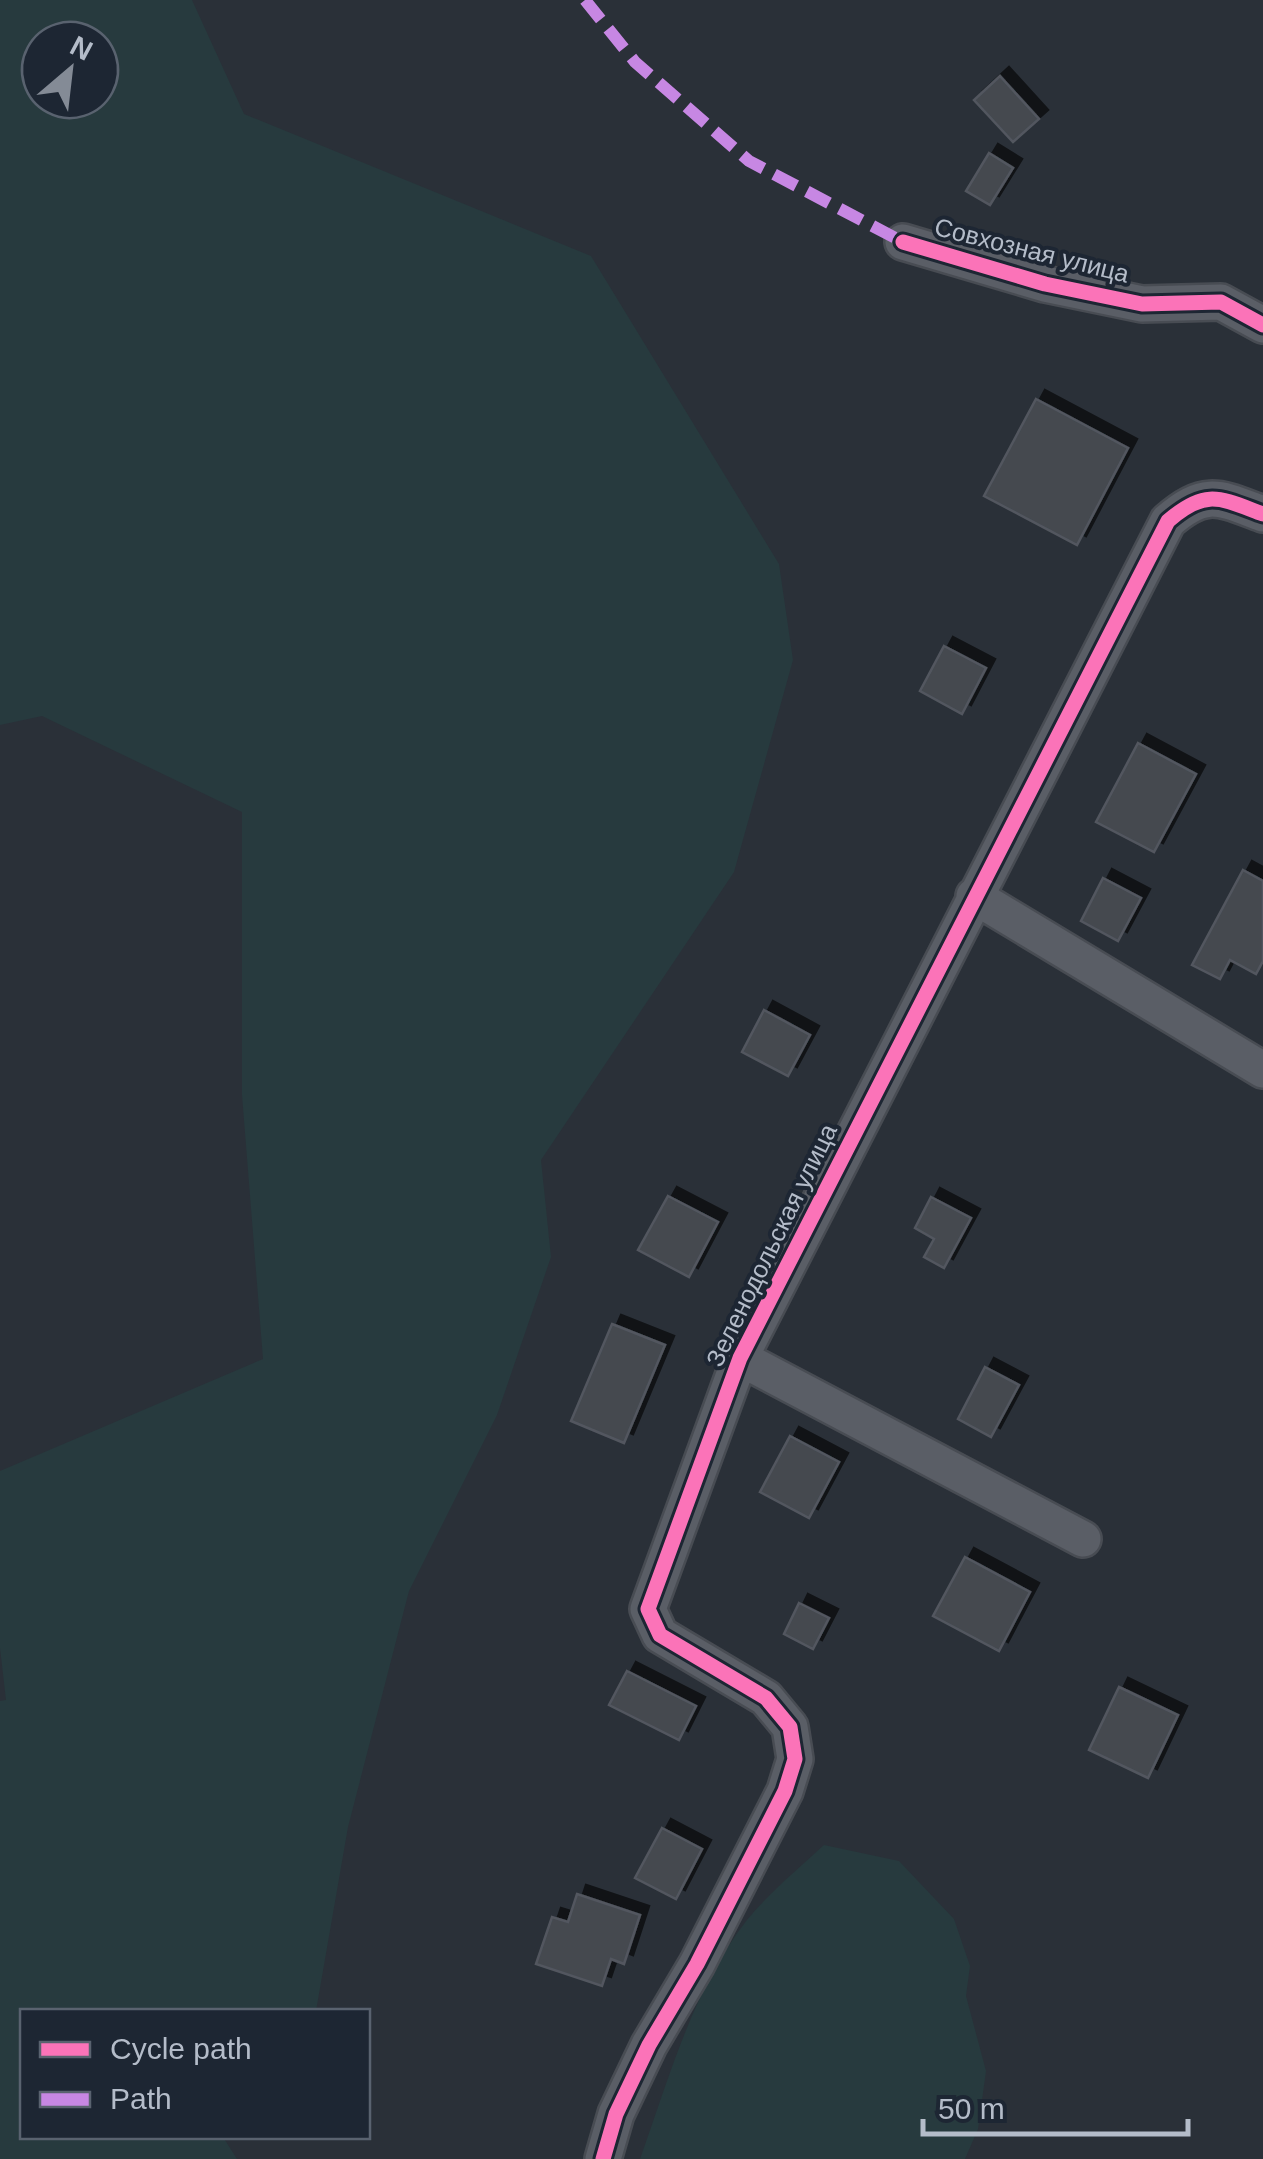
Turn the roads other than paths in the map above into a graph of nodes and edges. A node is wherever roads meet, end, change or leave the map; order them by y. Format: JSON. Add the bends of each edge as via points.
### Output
{"nodes":[{"id":1,"x":903,"y":242,"type":"dead end"},
{"id":2,"x":1263,"y":325,"type":"edge"},
{"id":3,"x":1263,"y":514,"type":"edge"},
{"id":4,"x":974,"y":896,"type":"junction"},
{"id":5,"x":1263,"y":1070,"type":"edge"},
{"id":6,"x":740,"y":1358,"type":"junction"},
{"id":7,"x":1083,"y":1539,"type":"dead end"},
{"id":8,"x":604,"y":2159,"type":"edge"}],
"edges":[{"from":1,"to":2,"type":"street","name":"Совхозная улица","via":[[1142,304],[1221,302]]},
{"from":3,"to":4,"type":"street","name":"Зеленодольская улица","via":[[1204,498],[1168,521]]},
{"from":4,"to":5,"type":"street"},
{"from":4,"to":6,"type":"street","name":"Зеленодольская улица"},
{"from":6,"to":7,"type":"street"},
{"from":6,"to":8,"type":"street","name":"Зеленодольская улица","via":[[648,1609],[660,1634],[766,1698],[790,1727],[795,1759],[715,1929],[616,2114]]}]}
